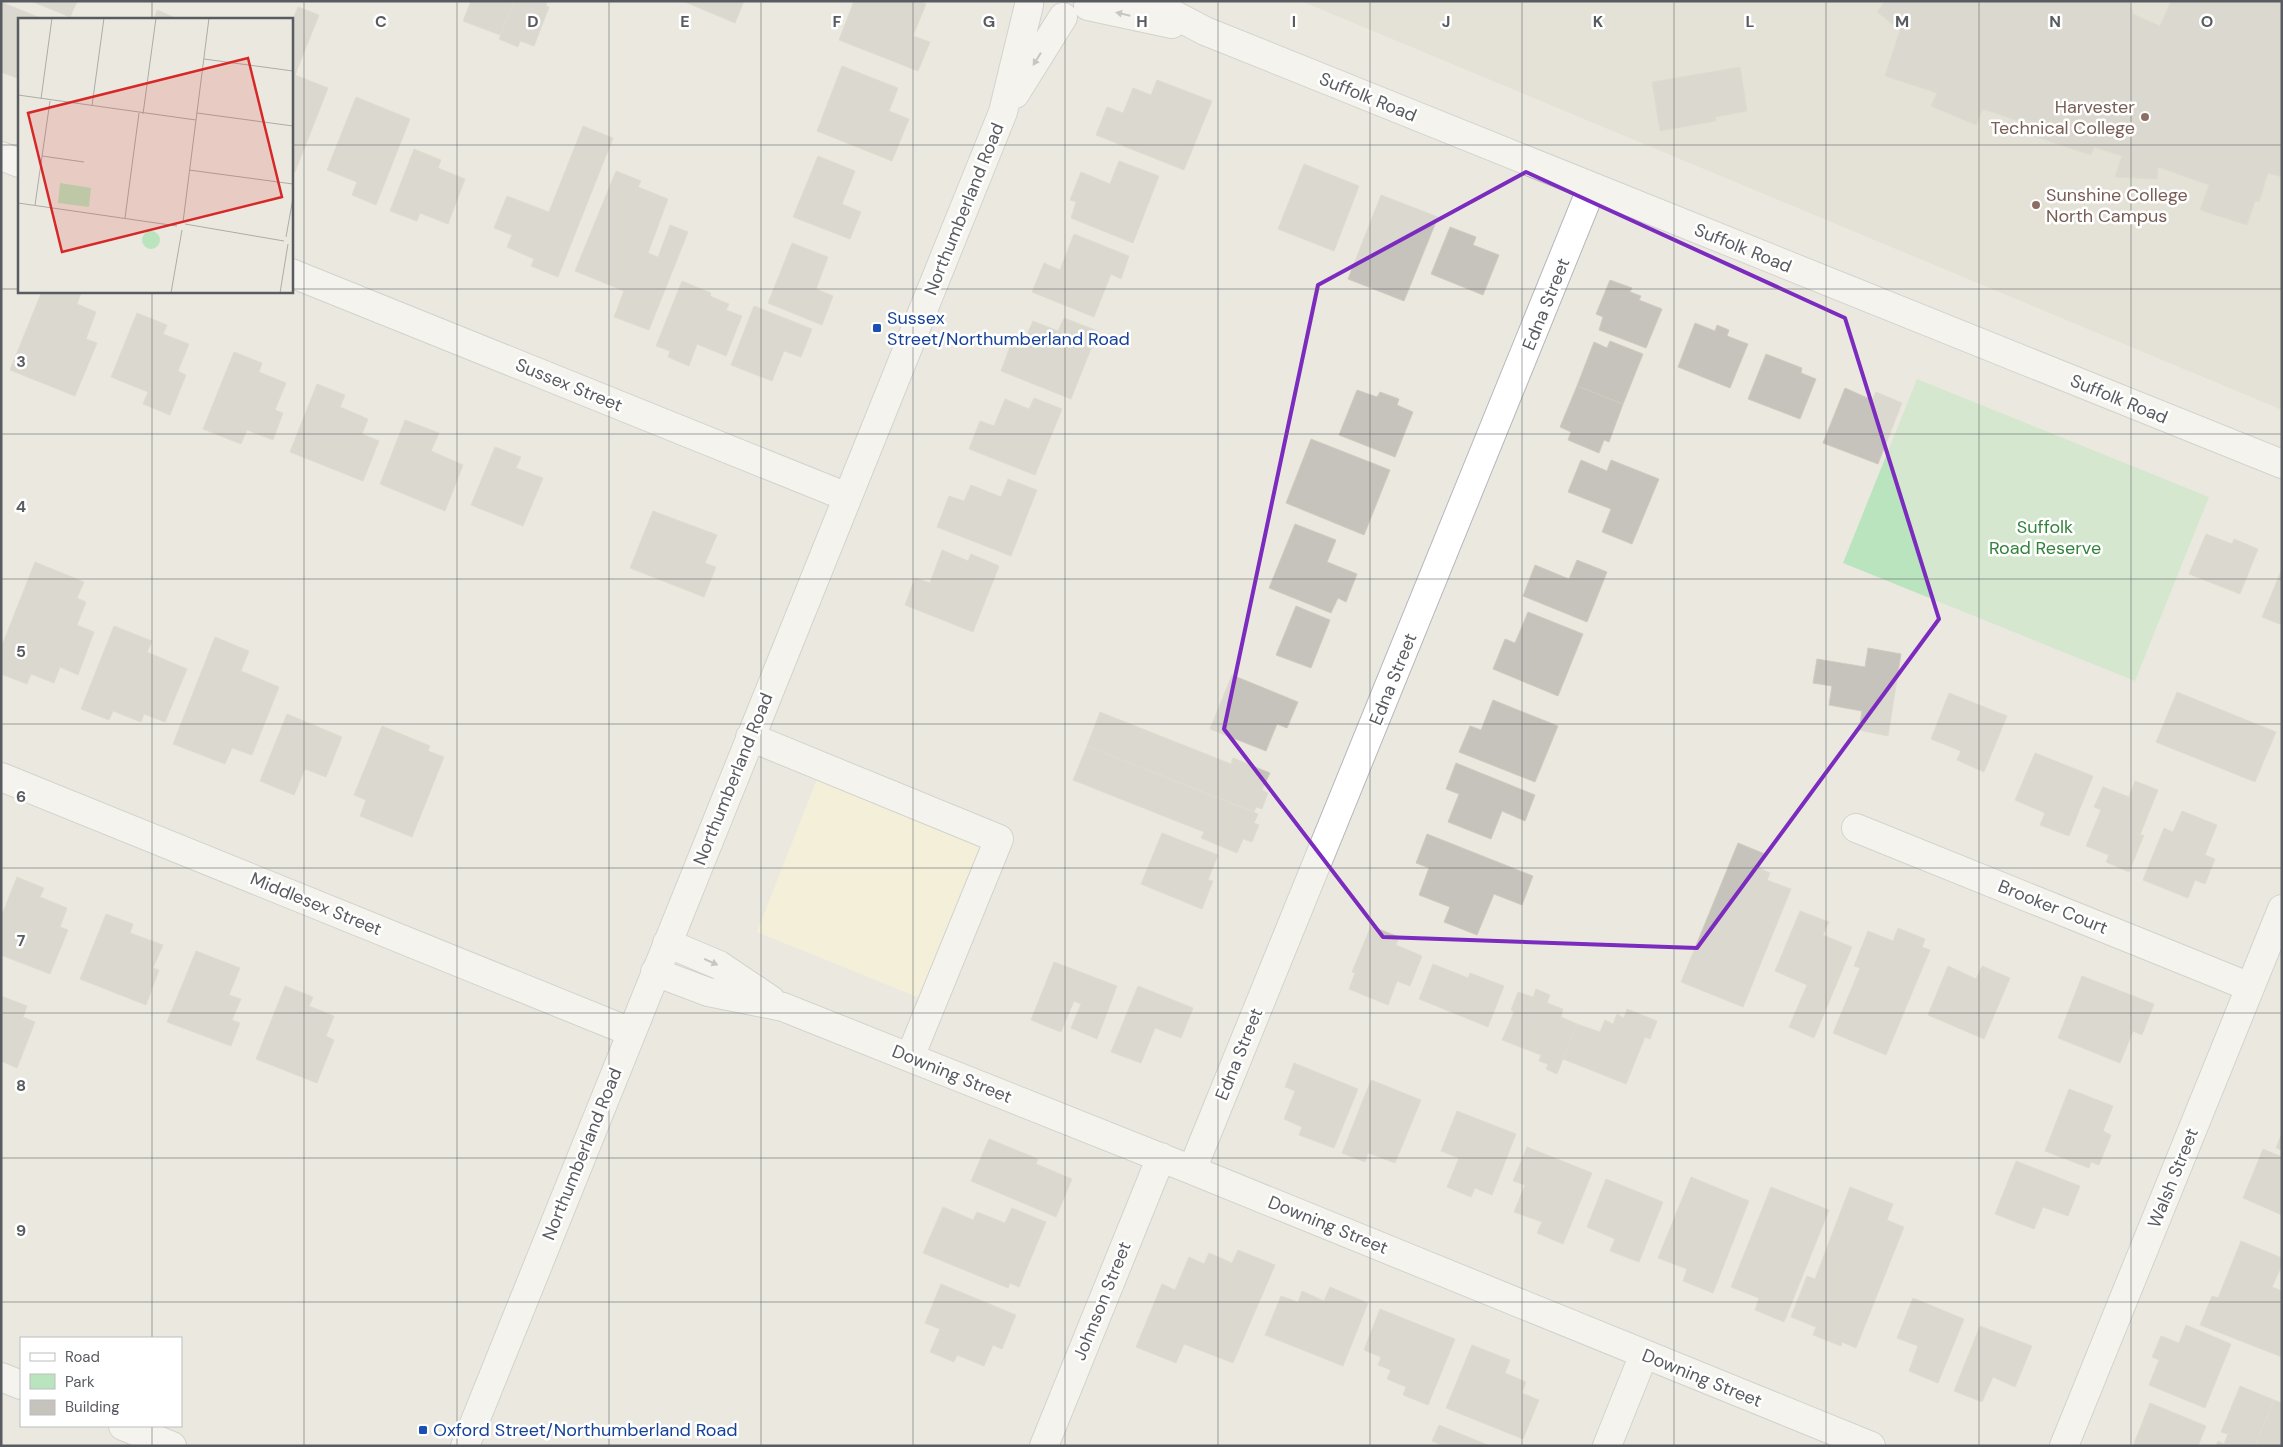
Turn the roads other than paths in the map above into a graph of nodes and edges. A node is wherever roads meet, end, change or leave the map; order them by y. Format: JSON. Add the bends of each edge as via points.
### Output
{"nodes":[{"id":1,"x":1148,"y":1,"type":"edge"},
{"id":2,"x":1027,"y":3,"type":"edge"},
{"id":3,"x":1090,"y":4,"type":"edge"},
{"id":4,"x":1063,"y":18,"type":"junction"},
{"id":5,"x":1205,"y":31,"type":"junction"},
{"id":6,"x":1003,"y":112,"type":"junction"},
{"id":7,"x":1,"y":156,"type":"edge"},
{"id":8,"x":18,"y":163,"type":"edge"},
{"id":9,"x":1592,"y":188,"type":"junction"},
{"id":10,"x":292,"y":273,"type":"edge"},
{"id":11,"x":2282,"y":464,"type":"edge"},
{"id":12,"x":847,"y":497,"type":"junction"},
{"id":13,"x":750,"y":737,"type":"junction"},
{"id":14,"x":1,"y":777,"type":"edge"},
{"id":15,"x":1856,"y":828,"type":"dead end"},
{"id":16,"x":2282,"y":909,"type":"edge"},
{"id":17,"x":666,"y":943,"type":"junction"},
{"id":18,"x":655,"y":972,"type":"junction"},
{"id":19,"x":2250,"y":987,"type":"junction"},
{"id":20,"x":783,"y":1007,"type":"junction"},
{"id":21,"x":631,"y":1032,"type":"junction"},
{"id":22,"x":910,"y":1057,"type":"junction"},
{"id":23,"x":1161,"y":1157,"type":"junction"},
{"id":24,"x":1192,"y":1170,"type":"junction"},
{"id":25,"x":1644,"y":1354,"type":"junction"},
{"id":26,"x":1,"y":1377,"type":"edge"},
{"id":27,"x":20,"y":1385,"type":"edge"},
{"id":28,"x":124,"y":1427,"type":"edge"},
{"id":29,"x":172,"y":1446,"type":"edge"},
{"id":30,"x":464,"y":1446,"type":"edge"},
{"id":31,"x":1044,"y":1446,"type":"edge"},
{"id":32,"x":1608,"y":1446,"type":"edge"},
{"id":33,"x":1871,"y":1446,"type":"edge"},
{"id":34,"x":2064,"y":1446,"type":"edge"}],
"edges":[{"from":1,"to":5,"type":"street","name":"Suffolk Road"},
{"from":2,"to":4,"type":"street","via":[[1039,13]]},
{"from":2,"to":6,"type":"street","name":"Northumberland Road"},
{"from":3,"to":4,"type":"street","via":[[1081,12]]},
{"from":5,"to":3,"type":"street","name":"Suffolk Road","one_way":true},
{"from":4,"to":6,"type":"street","name":"Northumberland Road","one_way":true},
{"from":5,"to":9,"type":"street","name":"Suffolk Road"},
{"from":6,"to":12,"type":"street","name":"Northumberland Road"},
{"from":7,"to":8,"type":"street"},
{"from":9,"to":11,"type":"street","name":"Suffolk Road"},
{"from":9,"to":24,"type":"street","name":"Edna Street"},
{"from":10,"to":12,"type":"street","name":"Sussex Street"},
{"from":12,"to":13,"type":"street","name":"Northumberland Road"},
{"from":13,"to":17,"type":"street","name":"Northumberland Road"},
{"from":13,"to":22,"type":"street","via":[[999,839]]},
{"from":14,"to":21,"type":"street","name":"Middlesex Street"},
{"from":15,"to":19,"type":"street","name":"Brooker Court"},
{"from":16,"to":19,"type":"street","name":"Walsh Street"},
{"from":17,"to":18,"type":"street","name":"Northumberland Road"},
{"from":17,"to":20,"type":"street","name":"Downing Street","one_way":true,"via":[[719,965]]},
{"from":18,"to":20,"type":"street","name":"Downing Street","via":[[708,992]]},
{"from":18,"to":21,"type":"street","name":"Northumberland Road"},
{"from":19,"to":34,"type":"street","name":"Walsh Street"},
{"from":20,"to":22,"type":"street","name":"Downing Street"},
{"from":21,"to":30,"type":"street","name":"Northumberland Road"},
{"from":22,"to":23,"type":"street","name":"Downing Street"},
{"from":23,"to":24,"type":"street","name":"Downing Street"},
{"from":23,"to":31,"type":"street","name":"Johnson Street"},
{"from":24,"to":25,"type":"street","name":"Downing Street"},
{"from":25,"to":32,"type":"street"},
{"from":25,"to":33,"type":"street","name":"Downing Street"},
{"from":26,"to":27,"type":"street"},
{"from":28,"to":29,"type":"street"}]}
